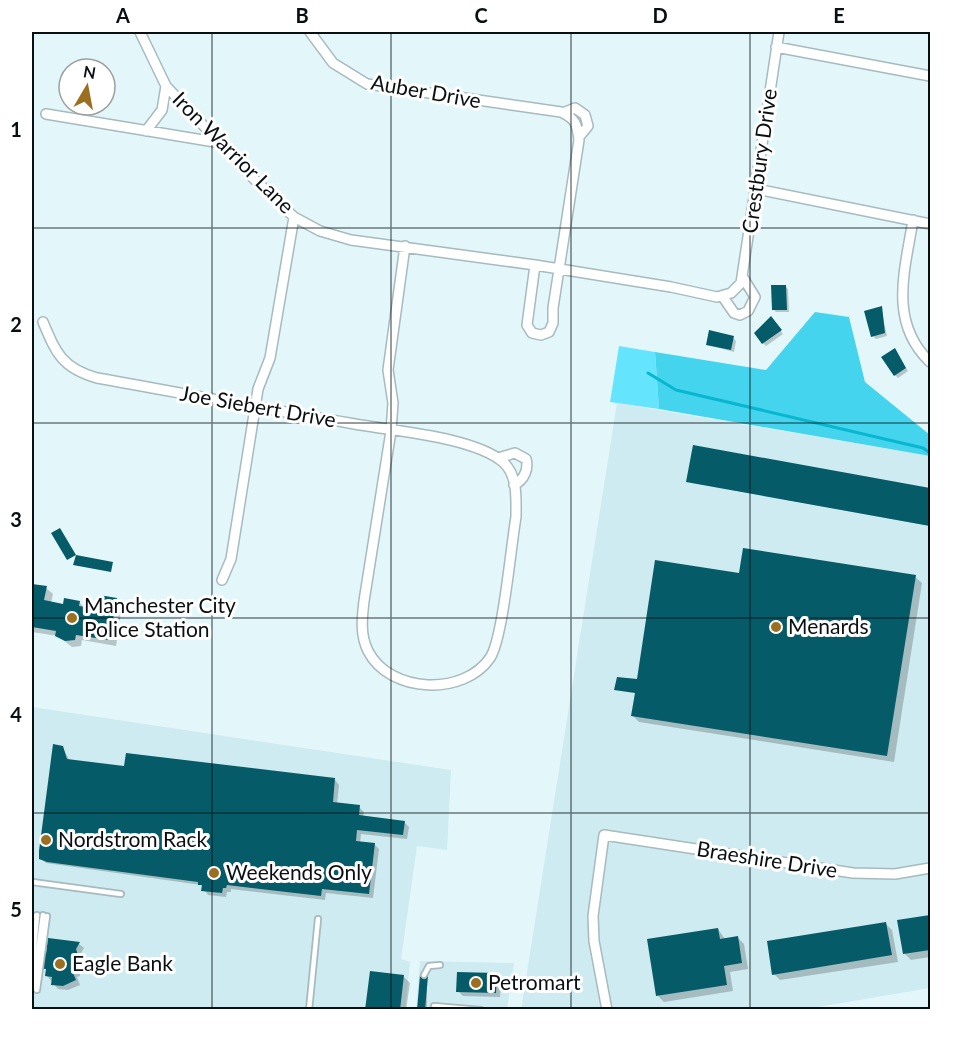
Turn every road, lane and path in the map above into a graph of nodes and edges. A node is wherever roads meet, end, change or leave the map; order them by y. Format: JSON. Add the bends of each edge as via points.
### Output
{"nodes":[{"id":1,"x":140,"y":32,"type":"edge"},
{"id":2,"x":310,"y":32,"type":"edge"},
{"id":3,"x":779,"y":32,"type":"edge"},
{"id":4,"x":776,"y":47,"type":"junction"},
{"id":5,"x":930,"y":76,"type":"edge"},
{"id":6,"x":166,"y":86,"type":"junction"},
{"id":7,"x":46,"y":114,"type":"dead end"},
{"id":8,"x":146,"y":131,"type":"junction"},
{"id":9,"x":221,"y":143,"type":"junction"},
{"id":10,"x":756,"y":189,"type":"junction"},
{"id":11,"x":294,"y":217,"type":"junction"},
{"id":12,"x":913,"y":220,"type":"junction"},
{"id":13,"x":930,"y":224,"type":"edge"},
{"id":14,"x":405,"y":246,"type":"junction"},
{"id":15,"x":535,"y":265,"type":"junction"},
{"id":16,"x":560,"y":269,"type":"junction"},
{"id":17,"x":742,"y":276,"type":"junction"},
{"id":18,"x":724,"y":297,"type":"junction"},
{"id":19,"x":43,"y":322,"type":"dead end"},
{"id":20,"x":930,"y":362,"type":"edge"},
{"id":21,"x":256,"y":407,"type":"junction"},
{"id":22,"x":391,"y":431,"type":"junction"},
{"id":23,"x":498,"y":458,"type":"junction"},
{"id":24,"x":514,"y":485,"type":"junction"},
{"id":25,"x":222,"y":580,"type":"dead end"},
{"id":26,"x":930,"y":868,"type":"edge"},
{"id":27,"x":32,"y":882,"type":"edge"},
{"id":28,"x":122,"y":894,"type":"dead end"},
{"id":29,"x":40,"y":916,"type":"edge"},
{"id":30,"x":318,"y":919,"type":"dead end"},
{"id":31,"x":440,"y":966,"type":"dead end"},
{"id":32,"x":32,"y":969,"type":"edge"},
{"id":33,"x":424,"y":975,"type":"dead end"},
{"id":34,"x":35,"y":989,"type":"dead end"},
{"id":35,"x":309,"y":1010,"type":"edge"},
{"id":36,"x":434,"y":1010,"type":"edge"},
{"id":37,"x":481,"y":1010,"type":"edge"},
{"id":38,"x":607,"y":1010,"type":"edge"}],
"edges":[{"from":1,"to":6,"type":"street","name":"Iron Warrior Lane"},
{"from":2,"to":16,"type":"street","name":"Auber Drive","via":[[333,63],[367,84],[563,113],[577,123],[579,137]]},
{"from":3,"to":4,"type":"street","name":"Crestbury Drive"},
{"from":4,"to":5,"type":"street"},
{"from":4,"to":10,"type":"street","name":"Crestbury Drive"},
{"from":6,"to":8,"type":"street","via":[[162,110]]},
{"from":6,"to":9,"type":"street","name":"Iron Warrior Lane"},
{"from":7,"to":8,"type":"street"},
{"from":8,"to":9,"type":"street"},
{"from":9,"to":11,"type":"street","name":"Iron Warrior Lane"},
{"from":10,"to":12,"type":"street"},
{"from":10,"to":17,"type":"street","name":"Crestbury Drive"},
{"from":11,"to":14,"type":"street","name":"Iron Warrior Lane","via":[[320,231],[351,240]]},
{"from":11,"to":21,"type":"street","via":[[270,358],[258,389]]},
{"from":12,"to":13,"type":"street"},
{"from":12,"to":20,"type":"street","via":[[900,296],[905,322]]},
{"from":14,"to":15,"type":"street","name":"Iron Warrior Lane"},
{"from":14,"to":22,"type":"street","via":[[388,370],[393,403]]},
{"from":15,"to":16,"type":"street","name":"Iron Warrior Lane"},
{"from":15,"to":16,"type":"street","via":[[527,325],[532,333],[541,335],[552,328]]},
{"from":16,"to":18,"type":"street","name":"Iron Warrior Lane"},
{"from":17,"to":18,"type":"street","name":"Crestbury Drive","via":[[736,289]]},
{"from":17,"to":18,"type":"street","via":[[755,297],[748,311],[734,313]]},
{"from":19,"to":21,"type":"street","name":"Joe Siebert Drive","via":[[56,352],[80,373]]},
{"from":21,"to":22,"type":"street","name":"Joe Siebert Drive"},
{"from":21,"to":25,"type":"street","via":[[231,559]]},
{"from":22,"to":23,"type":"street","name":"Joe Siebert Drive","via":[[467,445]]},
{"from":22,"to":24,"type":"street","via":[[362,622],[369,652],[396,677],[408,682],[446,685],[468,679],[491,656],[516,517]]},
{"from":23,"to":24,"type":"street","name":"Joe Siebert Drive","via":[[511,470]]},
{"from":23,"to":24,"type":"street","name":"Joe Siebert Drive","via":[[515,453],[526,459],[526,473]]},
{"from":26,"to":38,"type":"street","name":"Braeshire Drive","via":[[895,874],[852,873],[604,835],[592,916]]},
{"from":27,"to":28,"type":"lane"},
{"from":29,"to":32,"type":"lane"},
{"from":29,"to":34,"type":"lane"},
{"from":30,"to":35,"type":"lane"},
{"from":31,"to":33,"type":"lane","via":[[429,966]]},
{"from":36,"to":37,"type":"lane","via":[[434,1006]]}]}
